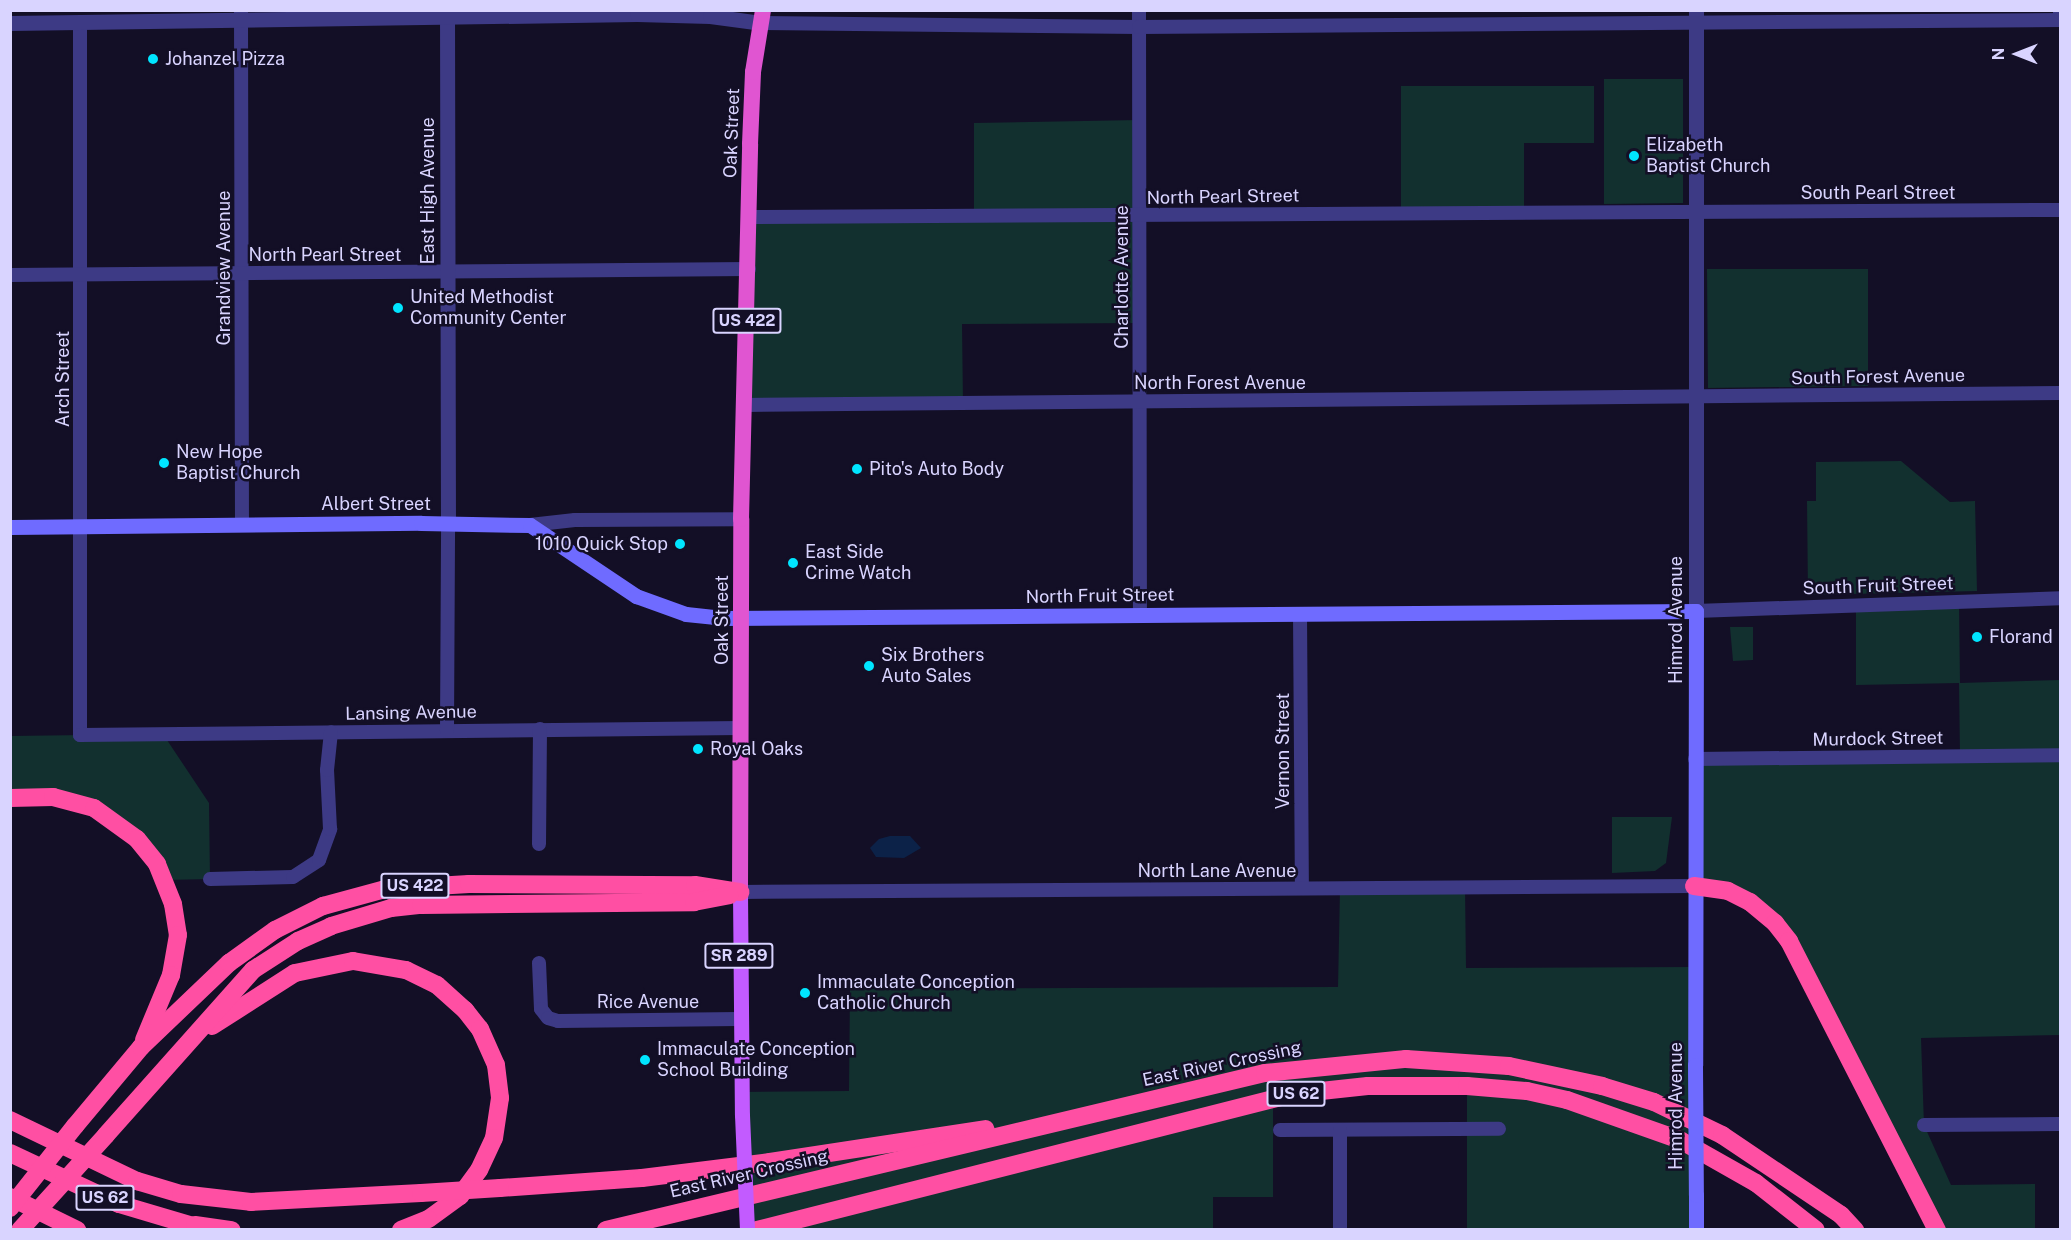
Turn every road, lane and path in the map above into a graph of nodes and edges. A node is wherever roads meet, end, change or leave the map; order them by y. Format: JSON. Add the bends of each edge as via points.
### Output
{"nodes":[{"id":1,"x":1139,"y":10,"type":"edge"},
{"id":2,"x":637,"y":12,"type":"edge"},
{"id":3,"x":447,"y":14,"type":"edge"},
{"id":4,"x":241,"y":15,"type":"edge"},
{"id":5,"x":1696,"y":16,"type":"edge"},
{"id":6,"x":762,"y":17,"type":"edge"},
{"id":7,"x":2061,"y":20,"type":"edge"},
{"id":8,"x":80,"y":23,"type":"junction"},
{"id":9,"x":10,"y":24,"type":"edge"},
{"id":10,"x":1139,"y":27,"type":"junction"},
{"id":11,"x":2061,"y":210,"type":"edge"},
{"id":12,"x":1696,"y":212,"type":"junction"},
{"id":13,"x":1140,"y":216,"type":"junction"},
{"id":14,"x":750,"y":217,"type":"junction"},
{"id":15,"x":749,"y":269,"type":"junction"},
{"id":16,"x":448,"y":272,"type":"junction"},
{"id":17,"x":242,"y":273,"type":"junction"},
{"id":18,"x":10,"y":275,"type":"edge"},
{"id":19,"x":81,"y":275,"type":"junction"},
{"id":20,"x":2061,"y":393,"type":"edge"},
{"id":21,"x":1696,"y":397,"type":"junction"},
{"id":22,"x":1140,"y":402,"type":"junction"},
{"id":23,"x":744,"y":405,"type":"junction"},
{"id":24,"x":741,"y":519,"type":"junction"},
{"id":25,"x":448,"y":524,"type":"junction"},
{"id":26,"x":242,"y":525,"type":"junction"},
{"id":27,"x":530,"y":525,"type":"junction"},
{"id":28,"x":81,"y":526,"type":"junction"},
{"id":29,"x":10,"y":527,"type":"edge"},
{"id":30,"x":2061,"y":598,"type":"edge"},
{"id":31,"x":1696,"y":610,"type":"junction"},
{"id":32,"x":1300,"y":614,"type":"junction"},
{"id":33,"x":1140,"y":615,"type":"junction"},
{"id":34,"x":741,"y":619,"type":"junction"},
{"id":35,"x":741,"y":728,"type":"junction"},
{"id":36,"x":540,"y":729,"type":"junction"},
{"id":37,"x":447,"y":731,"type":"junction"},
{"id":38,"x":330,"y":732,"type":"junction"},
{"id":39,"x":80,"y":735,"type":"joint"},
{"id":40,"x":2061,"y":755,"type":"edge"},
{"id":41,"x":1695,"y":759,"type":"junction"},
{"id":42,"x":10,"y":798,"type":"edge"},
{"id":43,"x":539,"y":844,"type":"dead end"},
{"id":44,"x":210,"y":879,"type":"dead end"},
{"id":45,"x":1694,"y":886,"type":"junction"},
{"id":46,"x":1302,"y":888,"type":"junction"},
{"id":47,"x":740,"y":892,"type":"junction"},
{"id":48,"x":539,"y":963,"type":"dead end"},
{"id":49,"x":739,"y":1019,"type":"junction"},
{"id":50,"x":186,"y":1044,"type":"junction"},
{"id":51,"x":141,"y":1047,"type":"junction"},
{"id":52,"x":1120,"y":1107,"type":"junction"},
{"id":53,"x":10,"y":1120,"type":"edge"},
{"id":54,"x":2061,"y":1124,"type":"edge"},
{"id":55,"x":1924,"y":1125,"type":"dead end"},
{"id":56,"x":1499,"y":1129,"type":"dead end"},
{"id":57,"x":1280,"y":1130,"type":"dead end"},
{"id":58,"x":1340,"y":1130,"type":"junction"},
{"id":59,"x":10,"y":1153,"type":"edge"},
{"id":60,"x":10,"y":1197,"type":"edge"},
{"id":61,"x":10,"y":1208,"type":"edge"},
{"id":62,"x":178,"y":1223,"type":"junction"},
{"id":63,"x":20,"y":1230,"type":"edge"},
{"id":64,"x":78,"y":1230,"type":"edge"},
{"id":65,"x":206,"y":1230,"type":"edge"},
{"id":66,"x":232,"y":1230,"type":"edge"},
{"id":67,"x":401,"y":1230,"type":"edge"},
{"id":68,"x":606,"y":1230,"type":"edge"},
{"id":69,"x":747,"y":1230,"type":"edge"},
{"id":70,"x":757,"y":1230,"type":"edge"},
{"id":71,"x":1340,"y":1230,"type":"edge"},
{"id":72,"x":1696,"y":1230,"type":"edge"},
{"id":73,"x":1816,"y":1230,"type":"edge"},
{"id":74,"x":1855,"y":1230,"type":"edge"},
{"id":75,"x":1937,"y":1230,"type":"edge"}],
"edges":[{"from":1,"to":10,"type":"street","name":"Charlotte Avenue"},
{"from":2,"to":3,"type":"street"},
{"from":2,"to":6,"type":"street"},
{"from":3,"to":4,"type":"street"},
{"from":3,"to":16,"type":"street","name":"East High Avenue"},
{"from":4,"to":8,"type":"street"},
{"from":4,"to":17,"type":"street","name":"Grandview Avenue"},
{"from":5,"to":7,"type":"street"},
{"from":5,"to":10,"type":"street"},
{"from":5,"to":12,"type":"street","name":"Himrod Avenue"},
{"from":6,"to":10,"type":"street"},
{"from":6,"to":14,"type":"highway","name":"Oak Street","number":"US 422","via":[[752,98]]},
{"from":8,"to":9,"type":"street"},
{"from":8,"to":19,"type":"street","name":"Arch Street"},
{"from":10,"to":13,"type":"street","name":"Charlotte Avenue"},
{"from":11,"to":12,"type":"street","name":"South Pearl Street"},
{"from":12,"to":13,"type":"street","name":"North Pearl Street"},
{"from":12,"to":21,"type":"street","name":"Himrod Avenue"},
{"from":13,"to":14,"type":"street","name":"North Pearl Street"},
{"from":13,"to":22,"type":"street","name":"Charlotte Avenue"},
{"from":14,"to":15,"type":"highway","name":"Oak Street","number":"US 422"},
{"from":15,"to":16,"type":"street","name":"North Pearl Street"},
{"from":15,"to":23,"type":"highway","name":"Oak Street","number":"US 422"},
{"from":16,"to":17,"type":"street","name":"North Pearl Street"},
{"from":16,"to":25,"type":"street","name":"East High Avenue"},
{"from":17,"to":19,"type":"street","name":"North Pearl Street"},
{"from":17,"to":26,"type":"street","name":"Grandview Avenue"},
{"from":18,"to":19,"type":"street","name":"North Pearl Street"},
{"from":19,"to":28,"type":"street","name":"Arch Street"},
{"from":20,"to":21,"type":"street","name":"South Forest Avenue"},
{"from":21,"to":22,"type":"street","name":"North Forest Avenue"},
{"from":21,"to":31,"type":"street","name":"Himrod Avenue"},
{"from":22,"to":23,"type":"street","name":"North Forest Avenue"},
{"from":22,"to":33,"type":"street","name":"Charlotte Avenue"},
{"from":23,"to":24,"type":"highway","name":"Oak Street","number":"US 422"},
{"from":24,"to":27,"type":"street","name":"Albert Street","via":[[575,520]]},
{"from":24,"to":34,"type":"highway","name":"Oak Street","number":"US 422"},
{"from":25,"to":26,"type":"main road","name":"Albert Street"},
{"from":25,"to":27,"type":"main road","name":"Albert Street"},
{"from":25,"to":37,"type":"street","name":"East High Avenue"},
{"from":26,"to":28,"type":"main road","name":"Albert Street"},
{"from":27,"to":34,"type":"main road","name":"North Fruit Street","via":[[654,604],[700,617]]},
{"from":28,"to":29,"type":"main road","name":"Albert Street"},
{"from":28,"to":39,"type":"street","name":"Arch Street"},
{"from":30,"to":31,"type":"street","name":"South Fruit Street"},
{"from":31,"to":32,"type":"main road","name":"North Fruit Street"},
{"from":31,"to":41,"type":"main road","name":"Himrod Avenue"},
{"from":32,"to":33,"type":"main road","name":"North Fruit Street"},
{"from":32,"to":46,"type":"street","name":"Vernon Street"},
{"from":33,"to":34,"type":"main road","name":"North Fruit Street"},
{"from":34,"to":35,"type":"highway","name":"Oak Street","number":"US 422"},
{"from":35,"to":36,"type":"street","name":"Lansing Avenue"},
{"from":35,"to":47,"type":"highway","name":"Oak Street","number":"US 422"},
{"from":36,"to":37,"type":"street","name":"Lansing Avenue"},
{"from":36,"to":43,"type":"street"},
{"from":37,"to":38,"type":"street","name":"Lansing Avenue"},
{"from":38,"to":39,"type":"street","name":"Lansing Avenue"},
{"from":38,"to":44,"type":"street","via":[[330,829],[325,850],[312,868],[283,879]]},
{"from":40,"to":41,"type":"street","name":"Murdock Street"},
{"from":41,"to":45,"type":"main road","name":"Himrod Avenue"},
{"from":42,"to":51,"type":"highway","via":[[53,797],[105,814],[137,839],[165,880],[177,921],[176,950],[167,985]]},
{"from":45,"to":46,"type":"street","name":"North Lane Avenue"},
{"from":45,"to":72,"type":"main road","name":"Himrod Avenue","bridge":true},
{"from":45,"to":75,"type":"highway","via":[[1728,891],[1750,902],[1789,941]]},
{"from":46,"to":47,"type":"street","name":"North Lane Avenue"},
{"from":47,"to":49,"type":"main road","name":"Oak Street","number":"SR 289"},
{"from":47,"to":50,"type":"highway","number":"US 422","via":[[694,902],[431,904],[349,919],[298,941],[253,970]]},
{"from":47,"to":51,"type":"highway","number":"US 422","via":[[695,885],[469,884],[362,894],[303,915],[252,945]]},
{"from":48,"to":49,"type":"street","name":"Rice Avenue","via":[[541,1009],[548,1018],[558,1021]]},
{"from":49,"to":69,"type":"main road","name":"Oak Street","number":"SR 289","bridge":true},
{"from":50,"to":63,"type":"highway","number":"US 422","bridge":true},
{"from":50,"to":67,"type":"highway","via":[[264,990],[295,973],[325,964],[353,961],[388,965],[427,979],[452,997],[480,1029],[489,1047],[498,1078],[500,1116],[485,1160],[460,1196],[428,1219]]},
{"from":51,"to":61,"type":"highway","number":"US 422","bridge":true},
{"from":52,"to":53,"type":"highway","bridge":true,"via":[[642,1178],[251,1202],[181,1194],[137,1181]]},
{"from":52,"to":68,"type":"highway","name":"East River Crossing","number":"US 62"},
{"from":52,"to":74,"type":"highway","name":"East River Crossing","number":"US 62","via":[[1264,1073],[1325,1065],[1406,1059],[1509,1066],[1654,1102],[1722,1135],[1841,1215]]},
{"from":54,"to":55,"type":"street"},
{"from":56,"to":58,"type":"street"},
{"from":57,"to":58,"type":"street"},
{"from":58,"to":71,"type":"street"},
{"from":59,"to":62,"type":"highway","number":"US 62","via":[[120,1204]]},
{"from":60,"to":64,"type":"highway","number":"US 62"},
{"from":62,"to":65,"type":"highway","number":"US 62"},
{"from":62,"to":66,"type":"highway"},
{"from":70,"to":73,"type":"highway","number":"US 62","via":[[1293,1095],[1368,1086],[1467,1086],[1527,1091],[1567,1100],[1680,1140],[1756,1183]]}]}
